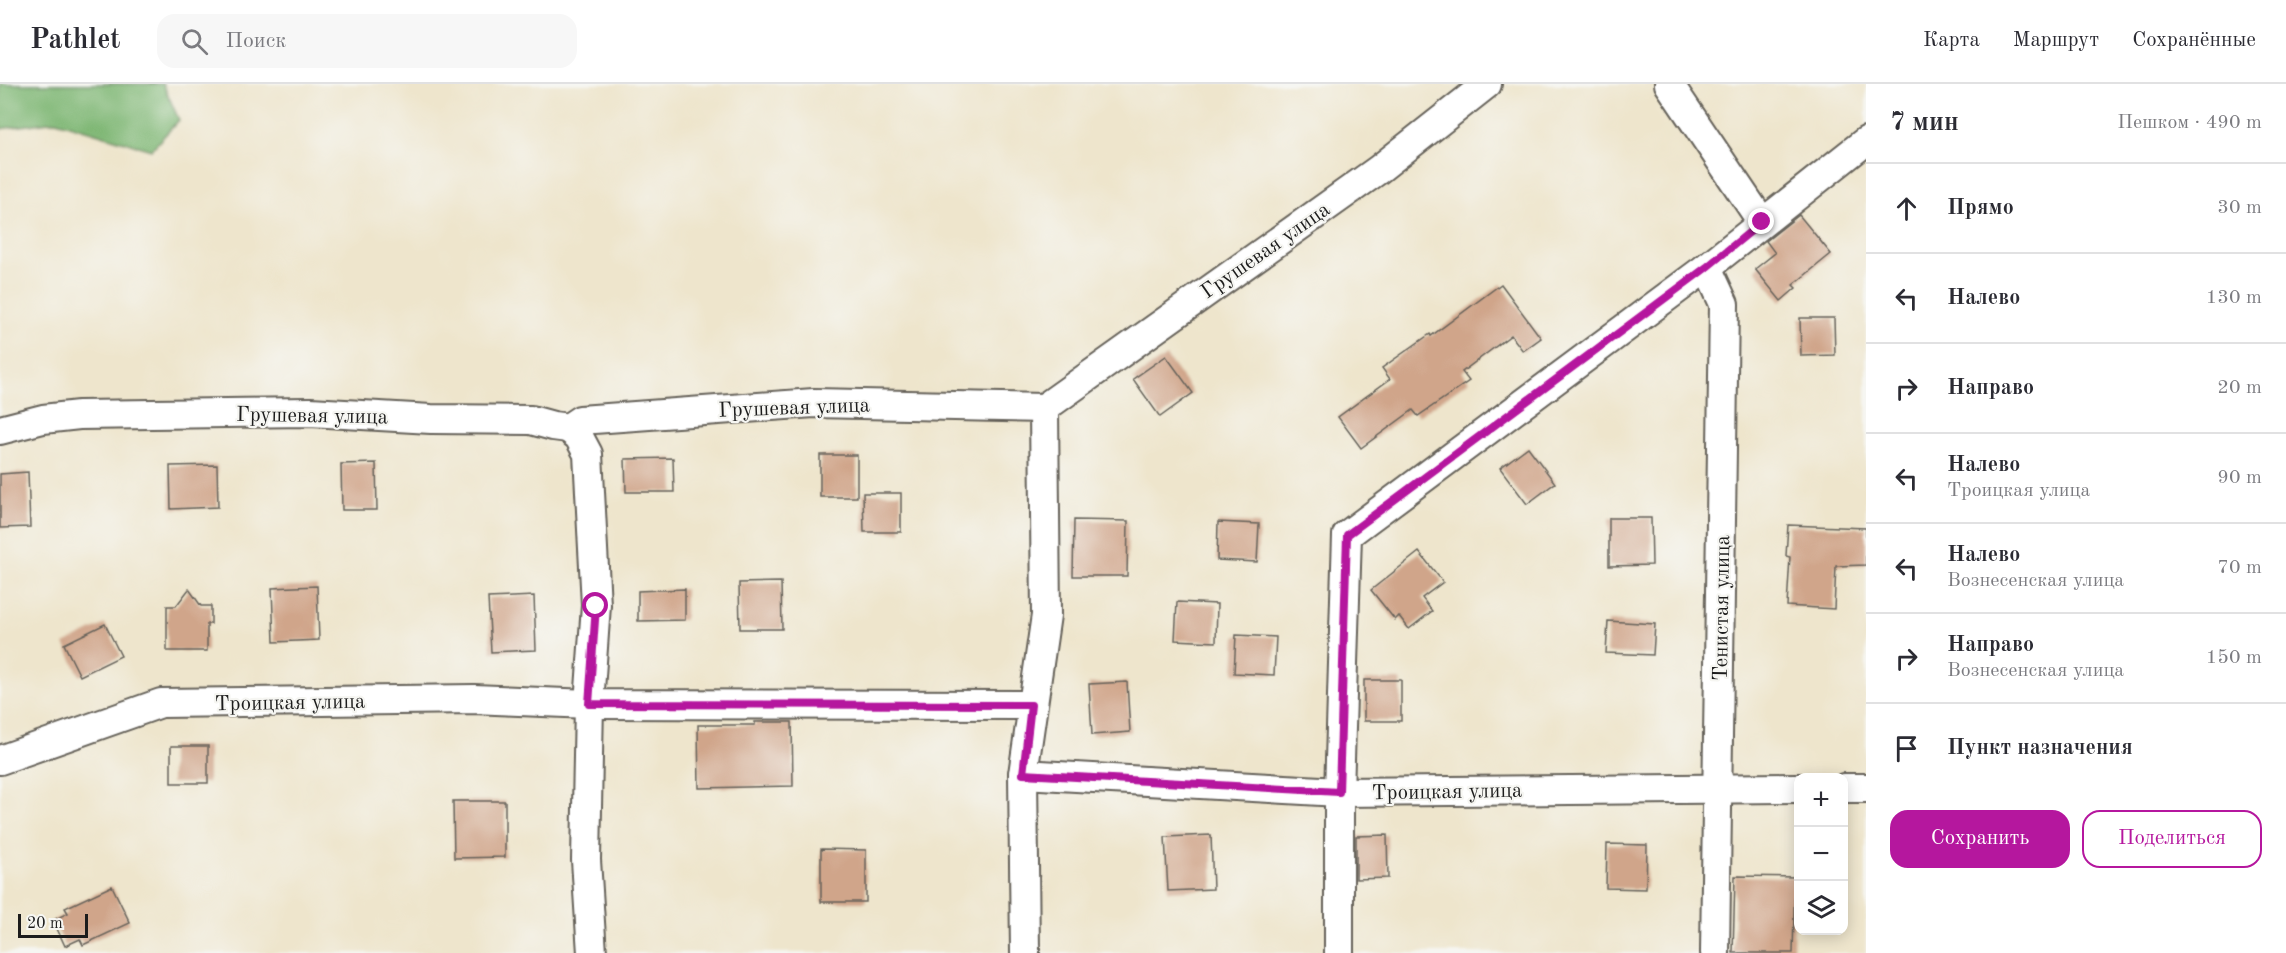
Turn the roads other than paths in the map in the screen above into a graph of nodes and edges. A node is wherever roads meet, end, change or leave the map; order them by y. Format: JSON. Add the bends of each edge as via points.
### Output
{"nodes":[{"id":1,"x":1487,"y":84,"type":"edge"},
{"id":2,"x":1669,"y":84,"type":"edge"},
{"id":3,"x":1866,"y":141,"type":"edge"},
{"id":4,"x":1762,"y":222,"type":"junction"},
{"id":5,"x":1707,"y":267,"type":"junction"},
{"id":6,"x":1044,"y":408,"type":"junction"},
{"id":7,"x":568,"y":428,"type":"junction"},
{"id":8,"x":0,"y":430,"type":"edge"},
{"id":9,"x":589,"y":704,"type":"junction"},
{"id":10,"x":1031,"y":705,"type":"junction"},
{"id":11,"x":0,"y":760,"type":"edge"},
{"id":12,"x":1023,"y":774,"type":"junction"},
{"id":13,"x":1794,"y":788,"type":"edge"},
{"id":14,"x":1848,"y":788,"type":"edge"},
{"id":15,"x":1866,"y":788,"type":"edge"},
{"id":16,"x":1719,"y":789,"type":"junction"},
{"id":17,"x":1339,"y":792,"type":"junction"},
{"id":18,"x":592,"y":953,"type":"edge"},
{"id":19,"x":1025,"y":953,"type":"edge"},
{"id":20,"x":1339,"y":953,"type":"edge"},
{"id":21,"x":1715,"y":953,"type":"edge"}],
"edges":[{"from":1,"to":6,"type":"street","name":"Грушевая улица","via":[[1378,170]]},
{"from":2,"to":4,"type":"street"},
{"from":3,"to":4,"type":"street"},
{"from":4,"to":5,"type":"street"},
{"from":5,"to":16,"type":"street","name":"Тенистая улица","via":[[1724,304]]},
{"from":5,"to":17,"type":"street","via":[[1347,535]]},
{"from":6,"to":7,"type":"street","name":"Грушевая улица","via":[[814,402],[580,420]]},
{"from":6,"to":10,"type":"street","via":[[1046,615]]},
{"from":7,"to":8,"type":"street","name":"Грушевая улица","via":[[531,420],[310,412],[79,415]]},
{"from":7,"to":9,"type":"street","via":[[584,446],[590,470],[596,606]]},
{"from":9,"to":10,"type":"street","name":"Троицкая улица"},
{"from":9,"to":11,"type":"street","name":"Троицкая улица","via":[[474,699],[161,703]]},
{"from":9,"to":18,"type":"street","via":[[586,860]]},
{"from":10,"to":12,"type":"street"},
{"from":12,"to":17,"type":"street","name":"Троицкая улица"},
{"from":12,"to":19,"type":"street"},
{"from":13,"to":16,"type":"street","name":"Троицкая улица"},
{"from":14,"to":15,"type":"street"},
{"from":16,"to":17,"type":"street","name":"Троицкая улица"},
{"from":16,"to":21,"type":"street","name":"Тенистая улица"},
{"from":17,"to":20,"type":"street"}]}
